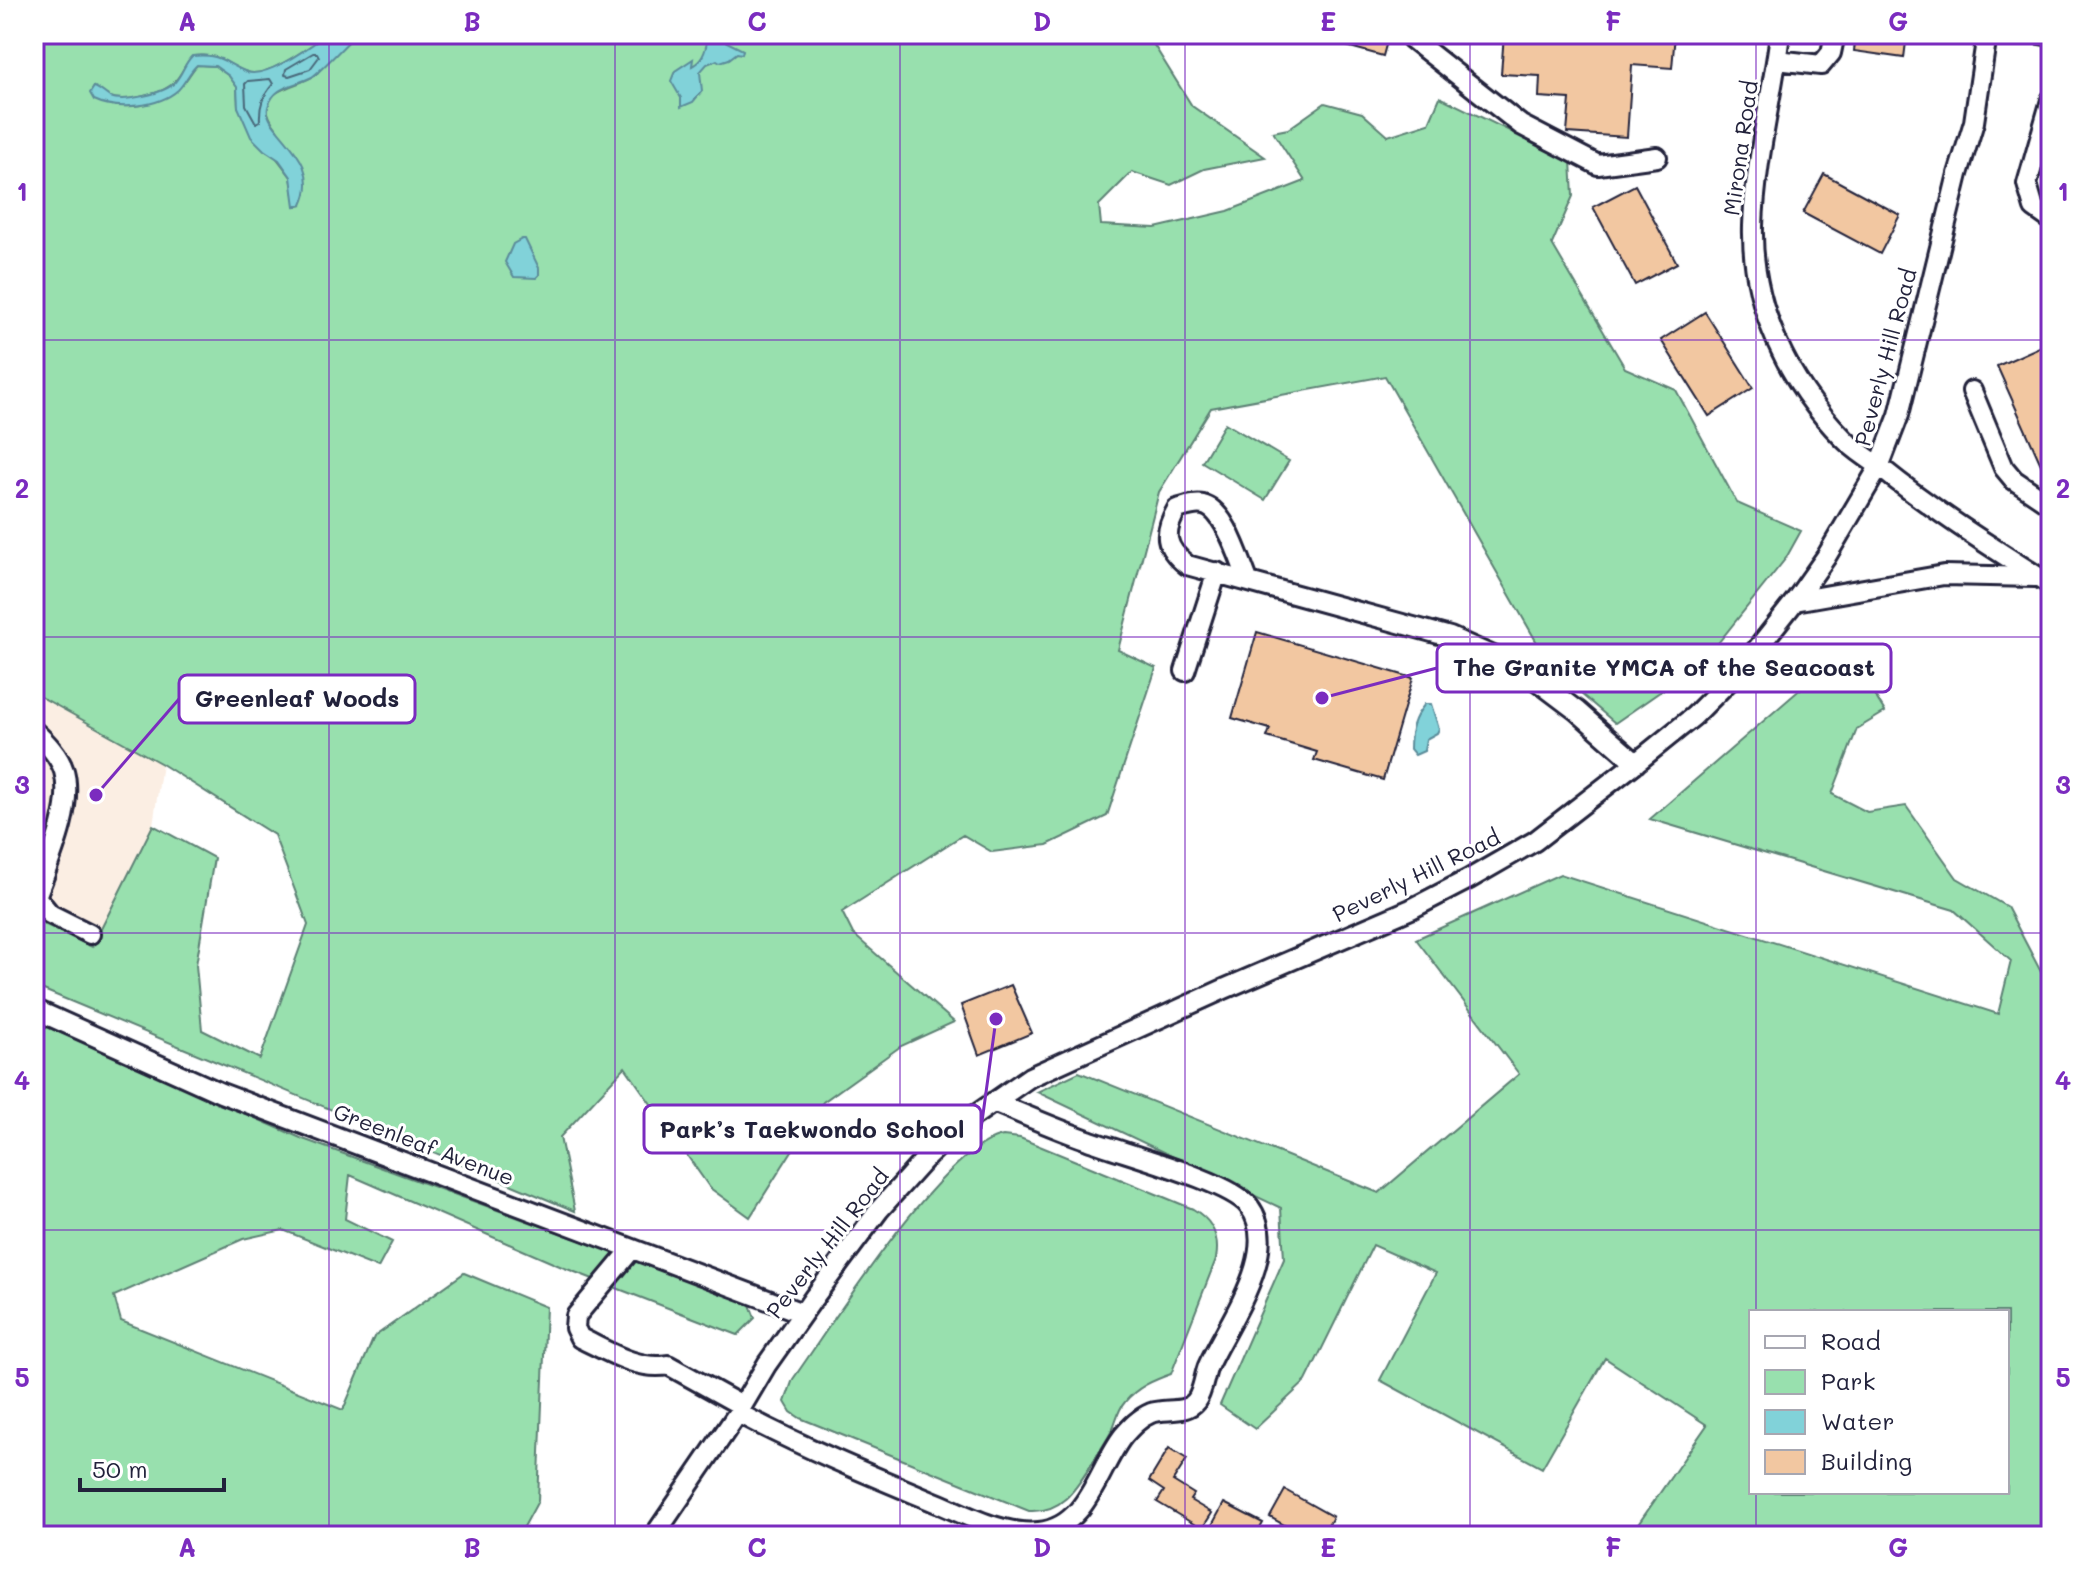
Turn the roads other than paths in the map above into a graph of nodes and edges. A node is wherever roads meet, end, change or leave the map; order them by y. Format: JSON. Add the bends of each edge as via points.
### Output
{"nodes":[{"id":1,"x":1413,"y":34,"type":"edge"},
{"id":2,"x":1780,"y":34,"type":"edge"},
{"id":3,"x":1835,"y":34,"type":"edge"},
{"id":4,"x":1987,"y":34,"type":"edge"},
{"id":5,"x":2039,"y":34,"type":"edge"},
{"id":6,"x":2051,"y":36,"type":"edge"},
{"id":7,"x":1777,"y":60,"type":"junction"},
{"id":8,"x":2051,"y":100,"type":"edge"},
{"id":9,"x":1657,"y":157,"type":"dead end"},
{"id":10,"x":2051,"y":220,"type":"edge"},
{"id":11,"x":1972,"y":391,"type":"dead end"},
{"id":12,"x":1879,"y":467,"type":"junction"},
{"id":13,"x":2051,"y":505,"type":"edge"},
{"id":14,"x":1217,"y":572,"type":"junction"},
{"id":15,"x":1248,"y":580,"type":"junction"},
{"id":16,"x":2044,"y":581,"type":"edge"},
{"id":17,"x":1795,"y":601,"type":"junction"},
{"id":18,"x":1185,"y":671,"type":"dead end"},
{"id":19,"x":34,"y":731,"type":"edge"},
{"id":20,"x":1636,"y":763,"type":"junction"},
{"id":21,"x":90,"y":934,"type":"dead end"},
{"id":22,"x":34,"y":1009,"type":"edge"},
{"id":23,"x":993,"y":1102,"type":"junction"},
{"id":24,"x":632,"y":1249,"type":"junction"},
{"id":25,"x":802,"y":1313,"type":"junction"},
{"id":26,"x":740,"y":1410,"type":"junction"},
{"id":27,"x":654,"y":1536,"type":"edge"}],
"edges":[{"from":1,"to":9,"type":"street","via":[[1412,39],[1521,125],[1598,165]]},
{"from":2,"to":7,"type":"street","name":"Mirona Road"},
{"from":3,"to":7,"type":"street","via":[[1831,53],[1821,65]]},
{"from":4,"to":12,"type":"street","name":"Peverly Hill Road","via":[[1974,122],[1899,415]]},
{"from":5,"to":6,"type":"street"},
{"from":7,"to":12,"type":"street","name":"Mirona Road","via":[[1755,202],[1759,293],[1796,379],[1845,440]]},
{"from":8,"to":10,"type":"street","via":[[2027,184],[2034,208]]},
{"from":11,"to":13,"type":"street","via":[[2004,468]]},
{"from":12,"to":16,"type":"street","name":"Mirona Road"},
{"from":12,"to":17,"type":"street","name":"Peverly Hill Road"},
{"from":14,"to":15,"type":"street"},
{"from":14,"to":15,"type":"street","via":[[1187,565],[1175,556],[1168,524],[1177,509],[1202,504],[1214,510]]},
{"from":14,"to":18,"type":"street"},
{"from":15,"to":20,"type":"street","via":[[1450,637],[1520,668]]},
{"from":16,"to":17,"type":"street","via":[[1944,575]]},
{"from":17,"to":20,"type":"street","name":"Peverly Hill Road","via":[[1732,678]]},
{"from":19,"to":21,"type":"street","via":[[63,768],[68,790],[36,897],[50,914]]},
{"from":20,"to":23,"type":"street","name":"Peverly Hill Road","via":[[1535,841],[1469,879],[1030,1077]]},
{"from":22,"to":24,"type":"street","name":"Greenleaf Avenue","via":[[221,1093]]},
{"from":23,"to":25,"type":"street","name":"Peverly Hill Road","via":[[924,1160],[879,1210]]},
{"from":23,"to":26,"type":"street","via":[[1224,1187],[1247,1202],[1261,1229],[1256,1263],[1197,1401],[1136,1422],[1074,1514],[1043,1532],[1025,1533],[889,1483],[792,1441]]},
{"from":24,"to":25,"type":"street","name":"Greenleaf Avenue"},
{"from":24,"to":26,"type":"street","via":[[576,1316],[580,1338],[627,1360],[655,1368],[668,1365]]},
{"from":25,"to":26,"type":"street","name":"Peverly Hill Road"},
{"from":26,"to":27,"type":"street","name":"Peverly Hill Road"}]}
